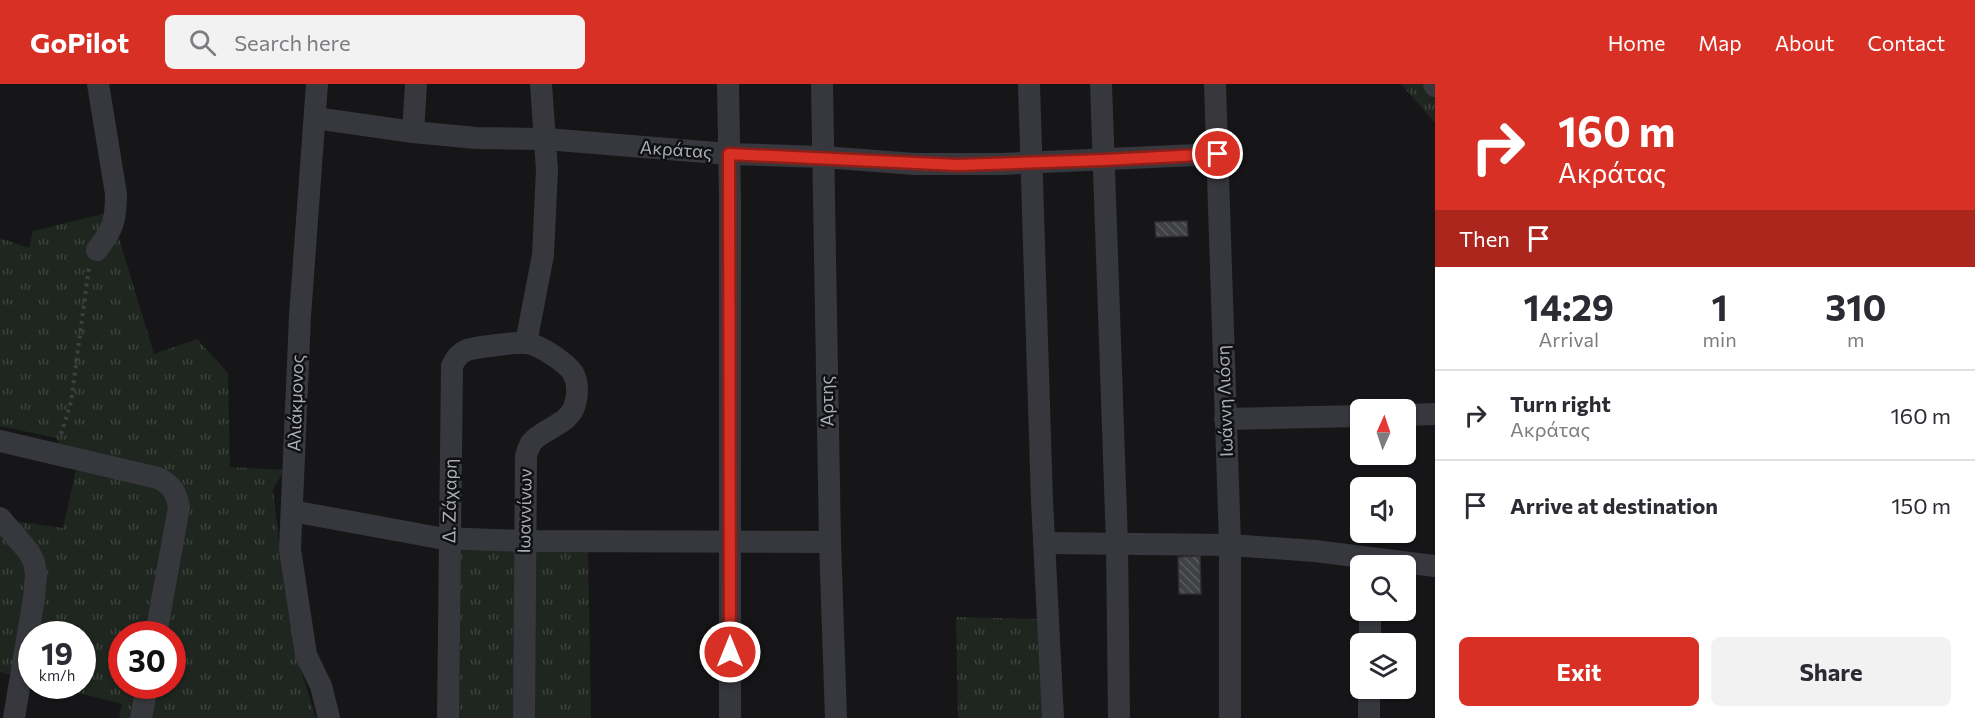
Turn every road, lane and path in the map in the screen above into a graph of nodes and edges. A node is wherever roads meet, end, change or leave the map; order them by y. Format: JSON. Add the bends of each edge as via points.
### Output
{"nodes":[{"id":1,"x":98,"y":84,"type":"edge"},
{"id":2,"x":317,"y":84,"type":"edge"},
{"id":3,"x":416,"y":84,"type":"edge"},
{"id":4,"x":541,"y":84,"type":"edge"},
{"id":5,"x":728,"y":84,"type":"edge"},
{"id":6,"x":822,"y":84,"type":"edge"},
{"id":7,"x":1029,"y":84,"type":"edge"},
{"id":8,"x":1101,"y":84,"type":"edge"},
{"id":9,"x":1215,"y":84,"type":"edge"},
{"id":10,"x":315,"y":118,"type":"junction"},
{"id":11,"x":413,"y":132,"type":"junction"},
{"id":12,"x":546,"y":140,"type":"junction"},
{"id":13,"x":729,"y":154,"type":"junction"},
{"id":14,"x":1218,"y":154,"type":"junction"},
{"id":15,"x":823,"y":157,"type":"junction"},
{"id":16,"x":1104,"y":160,"type":"junction"},
{"id":17,"x":1032,"y":163,"type":"junction"},
{"id":18,"x":97,"y":250,"type":"joint"},
{"id":19,"x":526,"y":343,"type":"junction"},
{"id":20,"x":1435,"y":414,"type":"edge"},
{"id":21,"x":1416,"y":415,"type":"edge"},
{"id":22,"x":1350,"y":416,"type":"edge"},
{"id":23,"x":1225,"y":419,"type":"junction"},
{"id":24,"x":0,"y":441,"type":"edge"},
{"id":25,"x":52,"y":454,"type":"junction"},
{"id":26,"x":292,"y":511,"type":"junction"},
{"id":27,"x":0,"y":518,"type":"edge"},
{"id":28,"x":449,"y":538,"type":"junction"},
{"id":29,"x":525,"y":541,"type":"junction"},
{"id":30,"x":730,"y":542,"type":"junction"},
{"id":31,"x":830,"y":542,"type":"junction"},
{"id":32,"x":1044,"y":543,"type":"junction"},
{"id":33,"x":1117,"y":543,"type":"junction"},
{"id":34,"x":1230,"y":545,"type":"junction"},
{"id":35,"x":1350,"y":558,"type":"edge"},
{"id":36,"x":1416,"y":565,"type":"edge"},
{"id":37,"x":1435,"y":566,"type":"edge"},
{"id":38,"x":158,"y":621,"type":"edge"},
{"id":39,"x":145,"y":699,"type":"edge"},
{"id":40,"x":1369,"y":699,"type":"edge"},
{"id":41,"x":14,"y":718,"type":"edge"},
{"id":42,"x":141,"y":718,"type":"edge"},
{"id":43,"x":329,"y":718,"type":"edge"},
{"id":44,"x":448,"y":718,"type":"edge"},
{"id":45,"x":524,"y":718,"type":"edge"},
{"id":46,"x":730,"y":718,"type":"edge"},
{"id":47,"x":836,"y":718,"type":"edge"},
{"id":48,"x":1053,"y":718,"type":"edge"},
{"id":49,"x":1119,"y":718,"type":"edge"},
{"id":50,"x":1230,"y":718,"type":"edge"},
{"id":51,"x":1369,"y":718,"type":"edge"}],
"edges":[{"from":1,"to":18,"type":"street","via":[[116,211],[111,231]]},
{"from":2,"to":10,"type":"street","name":"Αλιάκμονος"},
{"from":3,"to":11,"type":"street"},
{"from":4,"to":12,"type":"street"},
{"from":5,"to":13,"type":"street"},
{"from":6,"to":15,"type":"street","name":"Άρτης"},
{"from":7,"to":17,"type":"street"},
{"from":8,"to":16,"type":"street"},
{"from":9,"to":14,"type":"street","name":"Ιωάννη Λιόση"},
{"from":10,"to":11,"type":"street","name":"Ακράτας"},
{"from":10,"to":26,"type":"street","name":"Αλιάκμονος","via":[[300,316]]},
{"from":11,"to":12,"type":"street","name":"Ακράτας"},
{"from":12,"to":13,"type":"street","name":"Ακράτας"},
{"from":12,"to":19,"type":"street","via":[[543,255]]},
{"from":13,"to":15,"type":"street","name":"Ακράτας"},
{"from":13,"to":30,"type":"street"},
{"from":14,"to":16,"type":"street","name":"Ακράτας"},
{"from":14,"to":23,"type":"street","name":"Ιωάννη Λιόση"},
{"from":15,"to":17,"type":"street","name":"Ακράτας","via":[[915,164]]},
{"from":15,"to":31,"type":"street","name":"Άρτης"},
{"from":16,"to":17,"type":"street","name":"Ακράτας"},
{"from":16,"to":33,"type":"street"},
{"from":17,"to":32,"type":"street"},
{"from":18,"to":25,"type":"path","via":[[89,269],[71,402]]},
{"from":19,"to":28,"type":"street","name":"Δ. Ζάχαρη","via":[[467,350],[457,356],[452,366]]},
{"from":19,"to":29,"type":"street","name":"Ιωαννίνων","via":[[557,359],[572,372],[578,387],[575,407],[564,421],[530,444],[526,456]]},
{"from":20,"to":21,"type":"street"},
{"from":22,"to":23,"type":"street"},
{"from":23,"to":34,"type":"street","name":"Ιωάννη Λιόση"},
{"from":24,"to":25,"type":"street"},
{"from":25,"to":38,"type":"street","via":[[158,478],[177,495],[178,518]]},
{"from":26,"to":28,"type":"street"},
{"from":26,"to":43,"type":"street","name":"Αλιάκμονος","via":[[290,549],[306,655],[321,686]]},
{"from":27,"to":41,"type":"street","via":[[29,552],[36,575]]},
{"from":28,"to":29,"type":"street"},
{"from":28,"to":44,"type":"street","name":"Δ. Ζάχαρη"},
{"from":29,"to":30,"type":"street"},
{"from":29,"to":45,"type":"street","name":"Ιωαννίνων"},
{"from":30,"to":31,"type":"street"},
{"from":30,"to":46,"type":"street"},
{"from":31,"to":47,"type":"street","name":"Άρτης"},
{"from":32,"to":33,"type":"street"},
{"from":32,"to":48,"type":"street"},
{"from":33,"to":34,"type":"street"},
{"from":33,"to":49,"type":"street"},
{"from":34,"to":35,"type":"street","via":[[1315,551]]},
{"from":34,"to":50,"type":"street","name":"Ιωάννη Λιόση"},
{"from":36,"to":37,"type":"street"},
{"from":39,"to":42,"type":"street"},
{"from":40,"to":51,"type":"street"}]}
